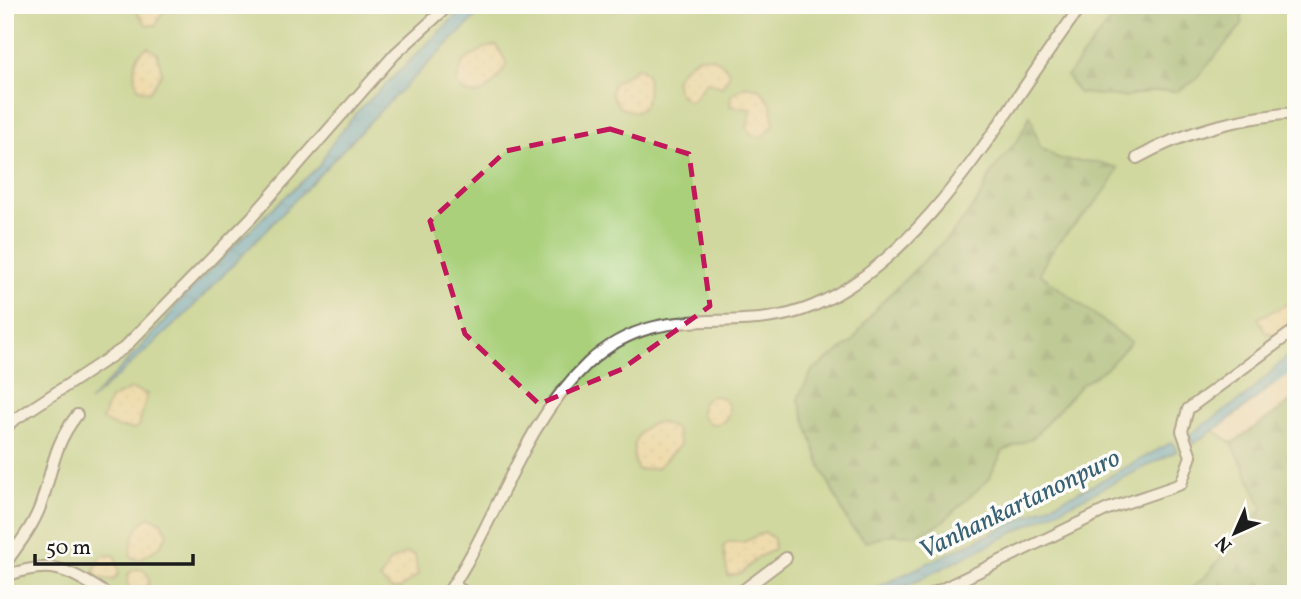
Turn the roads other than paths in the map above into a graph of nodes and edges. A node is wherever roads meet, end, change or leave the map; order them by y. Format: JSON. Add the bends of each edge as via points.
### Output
{"nodes":[{"id":1,"x":449,"y":5,"type":"edge"},
{"id":2,"x":1082,"y":5,"type":"edge"},
{"id":3,"x":1296,"y":113,"type":"edge"},
{"id":4,"x":1137,"y":158,"type":"dead end"},
{"id":5,"x":1296,"y":329,"type":"edge"},
{"id":6,"x":77,"y":415,"type":"dead end"},
{"id":7,"x":5,"y":430,"type":"edge"},
{"id":8,"x":786,"y":558,"type":"dead end"},
{"id":9,"x":5,"y":564,"type":"edge"},
{"id":10,"x":5,"y":576,"type":"edge"},
{"id":11,"x":450,"y":589,"type":"edge"},
{"id":12,"x":107,"y":594,"type":"edge"},
{"id":13,"x":468,"y":594,"type":"edge"},
{"id":14,"x":738,"y":594,"type":"edge"},
{"id":15,"x":932,"y":594,"type":"edge"}],
"edges":[{"from":1,"to":7,"type":"lane","via":[[395,54],[260,207],[124,348]]},
{"from":2,"to":11,"type":"lane","via":[[1004,122],[905,242],[862,277],[832,297],[784,316],[649,327],[617,341],[587,364],[529,436]]},
{"from":3,"to":4,"type":"lane","via":[[1211,128]]},
{"from":5,"to":15,"type":"lane","via":[[1188,409],[1182,431],[1191,456],[1181,484],[1108,509]]},
{"from":6,"to":9,"type":"lane","via":[[55,448],[34,519]]},
{"from":8,"to":14,"type":"lane"},
{"from":10,"to":12,"type":"lane","via":[[49,566]]},
{"from":11,"to":13,"type":"lane"}]}
